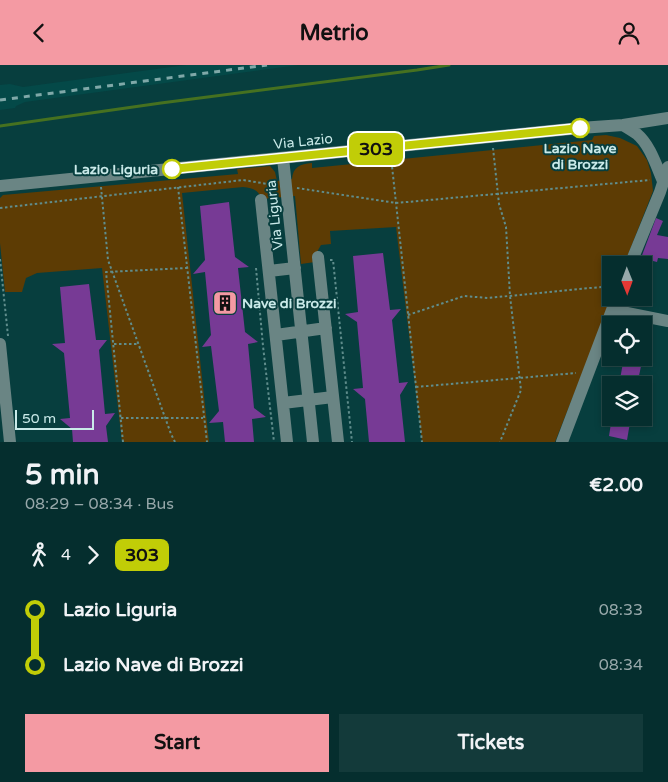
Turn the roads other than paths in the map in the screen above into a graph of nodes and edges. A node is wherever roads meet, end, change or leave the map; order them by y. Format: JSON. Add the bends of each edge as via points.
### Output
{"nodes":[{"id":1,"x":668,"y":118,"type":"edge"},
{"id":2,"x":623,"y":125,"type":"junction"},
{"id":3,"x":282,"y":158,"type":"junction"},
{"id":4,"x":668,"y":167,"type":"edge"},
{"id":5,"x":663,"y":181,"type":"junction"},
{"id":6,"x":0,"y":186,"type":"edge"},
{"id":7,"x":261,"y":200,"type":"dead end"},
{"id":8,"x":634,"y":256,"type":"edge"},
{"id":9,"x":318,"y":257,"type":"dead end"},
{"id":10,"x":294,"y":268,"type":"junction"},
{"id":11,"x":269,"y":271,"type":"junction"},
{"id":12,"x":614,"y":306,"type":"edge"},
{"id":13,"x":612,"y":310,"type":"junction"},
{"id":14,"x":668,"y":321,"type":"edge"},
{"id":15,"x":326,"y":329,"type":"junction"},
{"id":16,"x":302,"y":331,"type":"junction"},
{"id":17,"x":276,"y":335,"type":"junction"},
{"id":18,"x":0,"y":343,"type":"edge"},
{"id":19,"x":2,"y":395,"type":"edge"},
{"id":20,"x":333,"y":397,"type":"junction"},
{"id":21,"x":309,"y":400,"type":"junction"},
{"id":22,"x":283,"y":403,"type":"junction"},
{"id":23,"x":10,"y":442,"type":"edge"},
{"id":24,"x":287,"y":442,"type":"edge"},
{"id":25,"x":313,"y":442,"type":"edge"},
{"id":26,"x":338,"y":442,"type":"edge"},
{"id":27,"x":562,"y":442,"type":"edge"}],
"edges":[{"from":1,"to":2,"type":"street","name":"Via Lazio"},
{"from":2,"to":3,"type":"street","name":"Via Lazio"},
{"from":2,"to":5,"type":"street","via":[[644,142]]},
{"from":3,"to":6,"type":"street","name":"Via Lazio"},
{"from":3,"to":10,"type":"street","name":"Via Liguria"},
{"from":4,"to":5,"type":"street"},
{"from":5,"to":8,"type":"street"},
{"from":7,"to":11,"type":"street","name":"Via Liguria"},
{"from":9,"to":15,"type":"street"},
{"from":10,"to":11,"type":"street","name":"Via Liguria"},
{"from":10,"to":16,"type":"street","name":"Via Liguria"},
{"from":11,"to":17,"type":"street","name":"Via Liguria"},
{"from":12,"to":13,"type":"street"},
{"from":13,"to":14,"type":"street"},
{"from":13,"to":27,"type":"street"},
{"from":15,"to":16,"type":"street"},
{"from":15,"to":20,"type":"street"},
{"from":16,"to":17,"type":"street"},
{"from":16,"to":21,"type":"street","name":"Via Liguria"},
{"from":17,"to":22,"type":"street","name":"Via Liguria"},
{"from":18,"to":19,"type":"street"},
{"from":19,"to":23,"type":"street"},
{"from":20,"to":21,"type":"street"},
{"from":20,"to":26,"type":"street"},
{"from":21,"to":22,"type":"street"},
{"from":21,"to":25,"type":"street","name":"Via Liguria"},
{"from":22,"to":24,"type":"street","name":"Via Liguria"}]}
